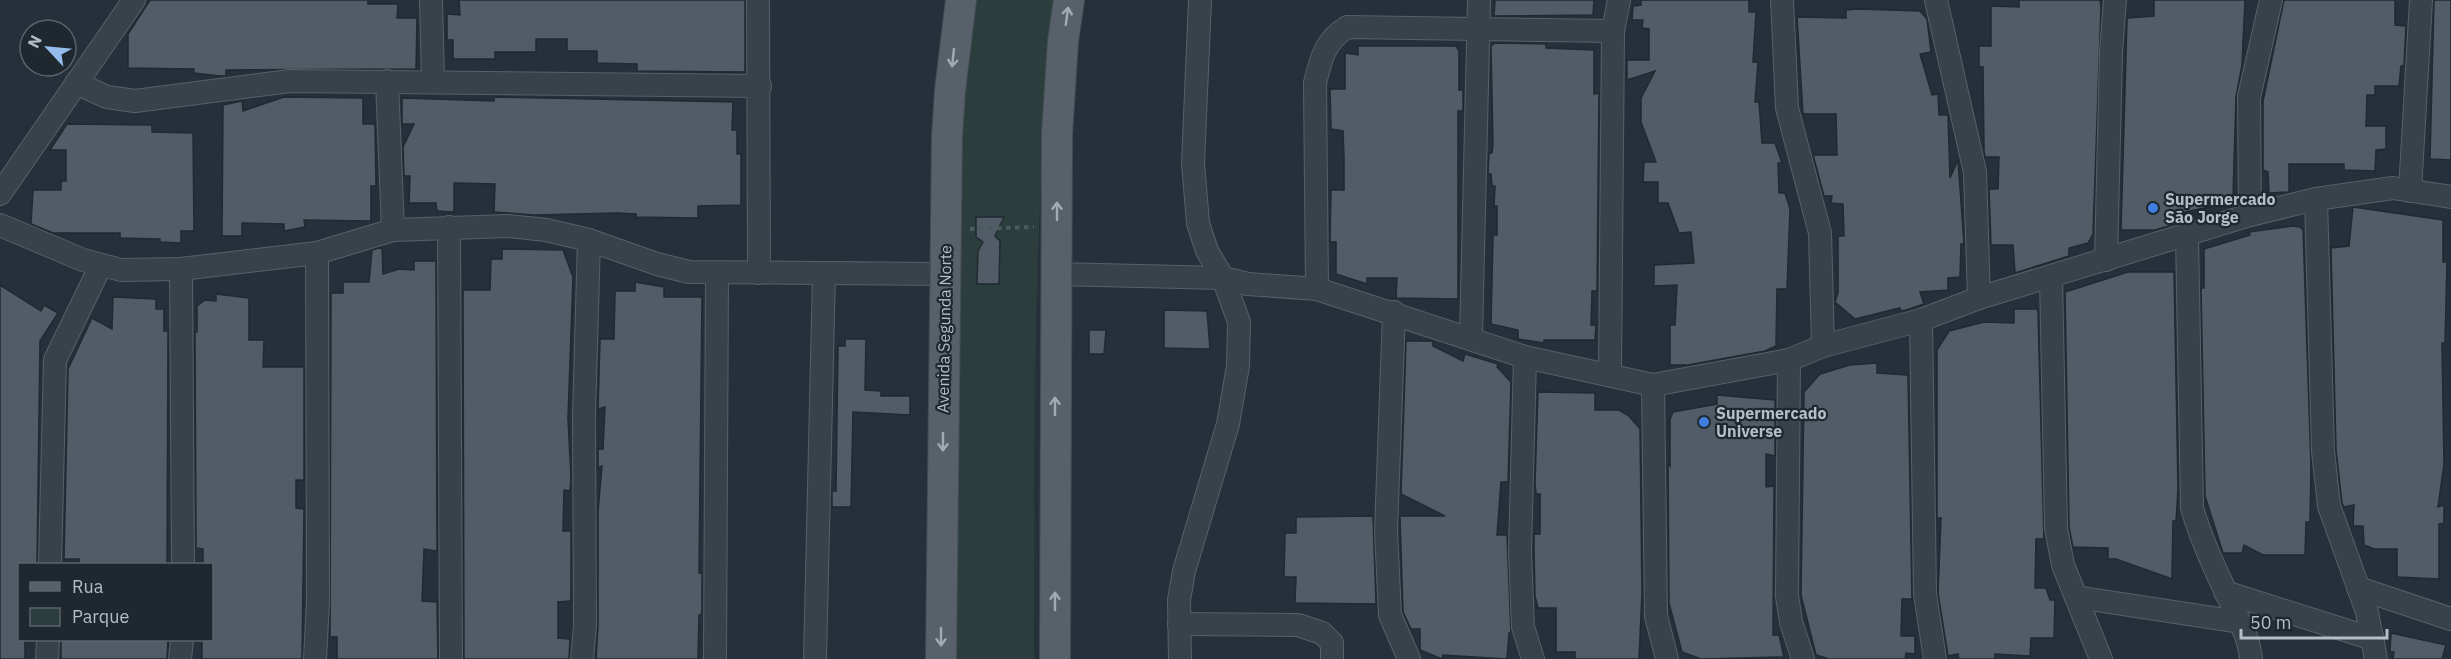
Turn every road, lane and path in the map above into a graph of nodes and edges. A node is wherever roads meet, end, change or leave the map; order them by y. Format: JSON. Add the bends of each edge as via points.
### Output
{"nodes":[{"id":1,"x":134,"y":0,"type":"edge"},
{"id":2,"x":431,"y":0,"type":"edge"},
{"id":3,"x":758,"y":0,"type":"edge"},
{"id":4,"x":961,"y":0,"type":"edge"},
{"id":5,"x":1069,"y":0,"type":"edge"},
{"id":6,"x":1200,"y":0,"type":"edge"},
{"id":7,"x":1479,"y":0,"type":"edge"},
{"id":8,"x":1619,"y":0,"type":"edge"},
{"id":9,"x":1782,"y":0,"type":"edge"},
{"id":10,"x":1936,"y":0,"type":"edge"},
{"id":11,"x":2115,"y":0,"type":"edge"},
{"id":12,"x":2271,"y":0,"type":"edge"},
{"id":13,"x":2421,"y":0,"type":"edge"},
{"id":14,"x":1479,"y":27,"type":"junction"},
{"id":15,"x":1613,"y":31,"type":"junction"},
{"id":16,"x":433,"y":80,"type":"junction"},
{"id":17,"x":387,"y":81,"type":"junction"},
{"id":18,"x":76,"y":83,"type":"junction"},
{"id":19,"x":759,"y":86,"type":"junction"},
{"id":20,"x":2409,"y":191,"type":"junction"},
{"id":21,"x":0,"y":194,"type":"edge"},
{"id":22,"x":2451,"y":197,"type":"edge"},
{"id":23,"x":2316,"y":199,"type":"junction"},
{"id":24,"x":2250,"y":215,"type":"junction"},
{"id":25,"x":0,"y":225,"type":"edge"},
{"id":26,"x":1057,"y":226,"type":"junction"},
{"id":27,"x":449,"y":227,"type":"junction"},
{"id":28,"x":393,"y":230,"type":"junction"},
{"id":29,"x":945,"y":230,"type":"junction"},
{"id":30,"x":2187,"y":235,"type":"junction"},
{"id":31,"x":589,"y":240,"type":"junction"},
{"id":32,"x":317,"y":253,"type":"junction"},
{"id":33,"x":2106,"y":260,"type":"junction"},
{"id":34,"x":101,"y":266,"type":"junction"},
{"id":35,"x":181,"y":269,"type":"junction"},
{"id":36,"x":717,"y":273,"type":"junction"},
{"id":37,"x":759,"y":273,"type":"junction"},
{"id":38,"x":824,"y":273,"type":"junction"},
{"id":39,"x":944,"y":274,"type":"junction"},
{"id":40,"x":1055,"y":274,"type":"junction"},
{"id":41,"x":2051,"y":277,"type":"junction"},
{"id":42,"x":1223,"y":278,"type":"junction"},
{"id":43,"x":1317,"y":289,"type":"junction"},
{"id":44,"x":1979,"y":298,"type":"junction"},
{"id":45,"x":1394,"y":312,"type":"junction"},
{"id":46,"x":1921,"y":320,"type":"junction"},
{"id":47,"x":1470,"y":337,"type":"junction"},
{"id":48,"x":1823,"y":346,"type":"junction"},
{"id":49,"x":1525,"y":357,"type":"junction"},
{"id":50,"x":1789,"y":360,"type":"junction"},
{"id":51,"x":1610,"y":375,"type":"junction"},
{"id":52,"x":1653,"y":385,"type":"junction"},
{"id":53,"x":50,"y":563,"type":"edge"},
{"id":54,"x":183,"y":563,"type":"edge"},
{"id":55,"x":2358,"y":588,"type":"junction"},
{"id":56,"x":2225,"y":592,"type":"junction"},
{"id":57,"x":2076,"y":597,"type":"junction"},
{"id":58,"x":2451,"y":619,"type":"edge"},
{"id":59,"x":2240,"y":622,"type":"junction"},
{"id":60,"x":1179,"y":624,"type":"junction"},
{"id":61,"x":48,"y":641,"type":"edge"},
{"id":62,"x":182,"y":641,"type":"edge"},
{"id":63,"x":2374,"y":649,"type":"edge"},
{"id":64,"x":47,"y":659,"type":"edge"},
{"id":65,"x":180,"y":659,"type":"edge"},
{"id":66,"x":315,"y":659,"type":"edge"},
{"id":67,"x":451,"y":659,"type":"edge"},
{"id":68,"x":582,"y":659,"type":"edge"},
{"id":69,"x":715,"y":659,"type":"edge"},
{"id":70,"x":815,"y":659,"type":"edge"},
{"id":71,"x":941,"y":659,"type":"edge"},
{"id":72,"x":1054,"y":659,"type":"edge"},
{"id":73,"x":1180,"y":659,"type":"edge"},
{"id":74,"x":1332,"y":659,"type":"edge"},
{"id":75,"x":1409,"y":659,"type":"edge"},
{"id":76,"x":1533,"y":659,"type":"edge"},
{"id":77,"x":1667,"y":659,"type":"edge"},
{"id":78,"x":1803,"y":659,"type":"edge"},
{"id":79,"x":1935,"y":659,"type":"edge"},
{"id":80,"x":2101,"y":659,"type":"edge"},
{"id":81,"x":2251,"y":659,"type":"edge"}],
"edges":[{"from":1,"to":18,"type":"street"},
{"from":2,"to":16,"type":"street"},
{"from":3,"to":19,"type":"street"},
{"from":4,"to":29,"type":"main road","name":"Avenida Segunda Norte","one_way":true,"via":[[950,91]]},
{"from":26,"to":5,"type":"main road","one_way":true,"via":[[1058,134]]},
{"from":6,"to":42,"type":"street","via":[[1193,163],[1198,223],[1207,251]]},
{"from":7,"to":14,"type":"street"},
{"from":8,"to":15,"type":"street"},
{"from":9,"to":48,"type":"street","via":[[1787,108],[1820,232]]},
{"from":10,"to":44,"type":"street","via":[[1975,172]]},
{"from":11,"to":33,"type":"street"},
{"from":12,"to":24,"type":"street","via":[[2249,97]]},
{"from":13,"to":20,"type":"street"},
{"from":14,"to":15,"type":"street"},
{"from":14,"to":43,"type":"street","via":[[1347,27],[1332,37],[1321,56],[1315,83]]},
{"from":14,"to":47,"type":"street"},
{"from":15,"to":51,"type":"street"},
{"from":16,"to":17,"type":"street"},
{"from":16,"to":19,"type":"street"},
{"from":17,"to":18,"type":"street","via":[[291,81],[135,100],[106,98]]},
{"from":17,"to":28,"type":"street"},
{"from":18,"to":21,"type":"street"},
{"from":19,"to":37,"type":"street"},
{"from":20,"to":22,"type":"street"},
{"from":20,"to":23,"type":"street","via":[[2384,189]]},
{"from":23,"to":24,"type":"street"},
{"from":23,"to":55,"type":"street","via":[[2323,451],[2330,506]]},
{"from":24,"to":30,"type":"street"},
{"from":25,"to":34,"type":"street"},
{"from":26,"to":29,"type":"path"},
{"from":26,"to":40,"type":"main road"},
{"from":27,"to":28,"type":"street"},
{"from":27,"to":31,"type":"street","via":[[508,226]]},
{"from":27,"to":67,"type":"street"},
{"from":28,"to":32,"type":"street"},
{"from":29,"to":39,"type":"main road","name":"Avenida Segunda Norte"},
{"from":30,"to":33,"type":"street"},
{"from":30,"to":56,"type":"street","via":[[2192,508]]},
{"from":31,"to":36,"type":"street","via":[[657,264],[689,272]]},
{"from":31,"to":68,"type":"street"},
{"from":32,"to":35,"type":"street"},
{"from":32,"to":66,"type":"street"},
{"from":33,"to":41,"type":"street"},
{"from":34,"to":35,"type":"street","via":[[141,271]]},
{"from":34,"to":53,"type":"street","via":[[55,360]]},
{"from":35,"to":54,"type":"street"},
{"from":36,"to":37,"type":"street"},
{"from":36,"to":69,"type":"street"},
{"from":37,"to":38,"type":"street"},
{"from":38,"to":39,"type":"street"},
{"from":38,"to":70,"type":"street"},
{"from":39,"to":71,"type":"main road","name":"Avenida Segunda Norte","one_way":true},
{"from":40,"to":42,"type":"street"},
{"from":72,"to":40,"type":"main road","one_way":true},
{"from":41,"to":44,"type":"street"},
{"from":41,"to":57,"type":"street","via":[[2056,528],[2063,565]]},
{"from":42,"to":43,"type":"street","via":[[1248,284]]},
{"from":42,"to":60,"type":"street","via":[[1239,322],[1238,366],[1228,423],[1184,571]]},
{"from":43,"to":45,"type":"street"},
{"from":44,"to":46,"type":"street"},
{"from":45,"to":47,"type":"street"},
{"from":45,"to":75,"type":"street","via":[[1386,531],[1390,615]]},
{"from":46,"to":48,"type":"street"},
{"from":46,"to":79,"type":"street","via":[[1925,594]]},
{"from":47,"to":49,"type":"street"},
{"from":48,"to":50,"type":"street"},
{"from":49,"to":51,"type":"street"},
{"from":49,"to":76,"type":"street","via":[[1520,551],[1523,627]]},
{"from":50,"to":52,"type":"street"},
{"from":50,"to":78,"type":"street","via":[[1786,596]]},
{"from":51,"to":52,"type":"street"},
{"from":52,"to":77,"type":"street","via":[[1656,616]]},
{"from":55,"to":58,"type":"street"},
{"from":55,"to":63,"type":"street"},
{"from":56,"to":59,"type":"street"},
{"from":56,"to":63,"type":"street"},
{"from":57,"to":59,"type":"street"},
{"from":57,"to":80,"type":"street"},
{"from":59,"to":81,"type":"street"},
{"from":60,"to":73,"type":"street"},
{"from":60,"to":74,"type":"street","via":[[1298,625],[1322,633],[1332,643]]},
{"from":61,"to":64,"type":"street"},
{"from":62,"to":65,"type":"street"}]}
